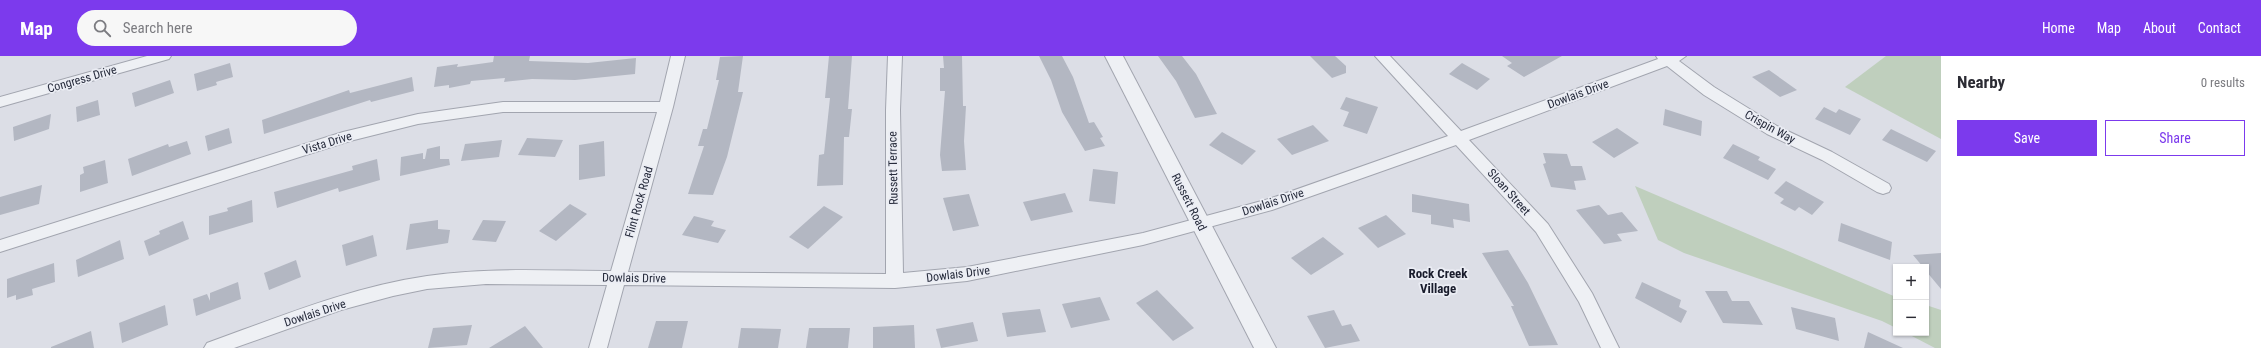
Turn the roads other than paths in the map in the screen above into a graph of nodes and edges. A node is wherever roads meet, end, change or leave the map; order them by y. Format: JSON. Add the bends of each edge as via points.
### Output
{"nodes":[{"id":1,"x":164,"y":56,"type":"edge"},
{"id":2,"x":678,"y":56,"type":"edge"},
{"id":3,"x":895,"y":56,"type":"edge"},
{"id":4,"x":1114,"y":56,"type":"edge"},
{"id":5,"x":1382,"y":56,"type":"edge"},
{"id":6,"x":1670,"y":57,"type":"edge"},
{"id":7,"x":0,"y":102,"type":"edge"},
{"id":8,"x":666,"y":107,"type":"junction"},
{"id":9,"x":1459,"y":138,"type":"junction"},
{"id":10,"x":1883,"y":188,"type":"dead end"},
{"id":11,"x":1201,"y":225,"type":"junction"},
{"id":12,"x":0,"y":246,"type":"edge"},
{"id":13,"x":618,"y":278,"type":"junction"},
{"id":14,"x":895,"y":281,"type":"junction"},
{"id":15,"x":213,"y":348,"type":"edge"},
{"id":16,"x":598,"y":348,"type":"edge"},
{"id":17,"x":1265,"y":348,"type":"edge"},
{"id":18,"x":1610,"y":348,"type":"edge"}],
"edges":[{"from":1,"to":7,"type":"street","name":"Congress Drive"},
{"from":2,"to":8,"type":"street","name":"Flint Rock Road"},
{"from":3,"to":14,"type":"street","name":"Russett Terrace"},
{"from":4,"to":11,"type":"street","name":"Russett Road"},
{"from":5,"to":9,"type":"street","name":"Sloan Street"},
{"from":6,"to":9,"type":"street","name":"Dowlais Drive"},
{"from":6,"to":10,"type":"street","name":"Crispin Way","via":[[1709,91],[1772,130],[1827,156]]},
{"from":8,"to":12,"type":"street","name":"Vista Drive","via":[[503,107],[418,119],[348,136]]},
{"from":8,"to":13,"type":"street","name":"Flint Rock Road"},
{"from":9,"to":11,"type":"street","name":"Dowlais Drive","via":[[1272,204]]},
{"from":9,"to":18,"type":"street","name":"Sloan Street","via":[[1542,228],[1586,298]]},
{"from":11,"to":14,"type":"street","name":"Dowlais Drive","via":[[967,274]]},
{"from":11,"to":17,"type":"street","name":"Russett Road"},
{"from":13,"to":14,"type":"street","name":"Dowlais Drive"},
{"from":13,"to":15,"type":"street","name":"Dowlais Drive","via":[[486,277],[420,284],[384,291],[302,316]]},
{"from":13,"to":16,"type":"street","name":"Flint Rock Road"}]}
